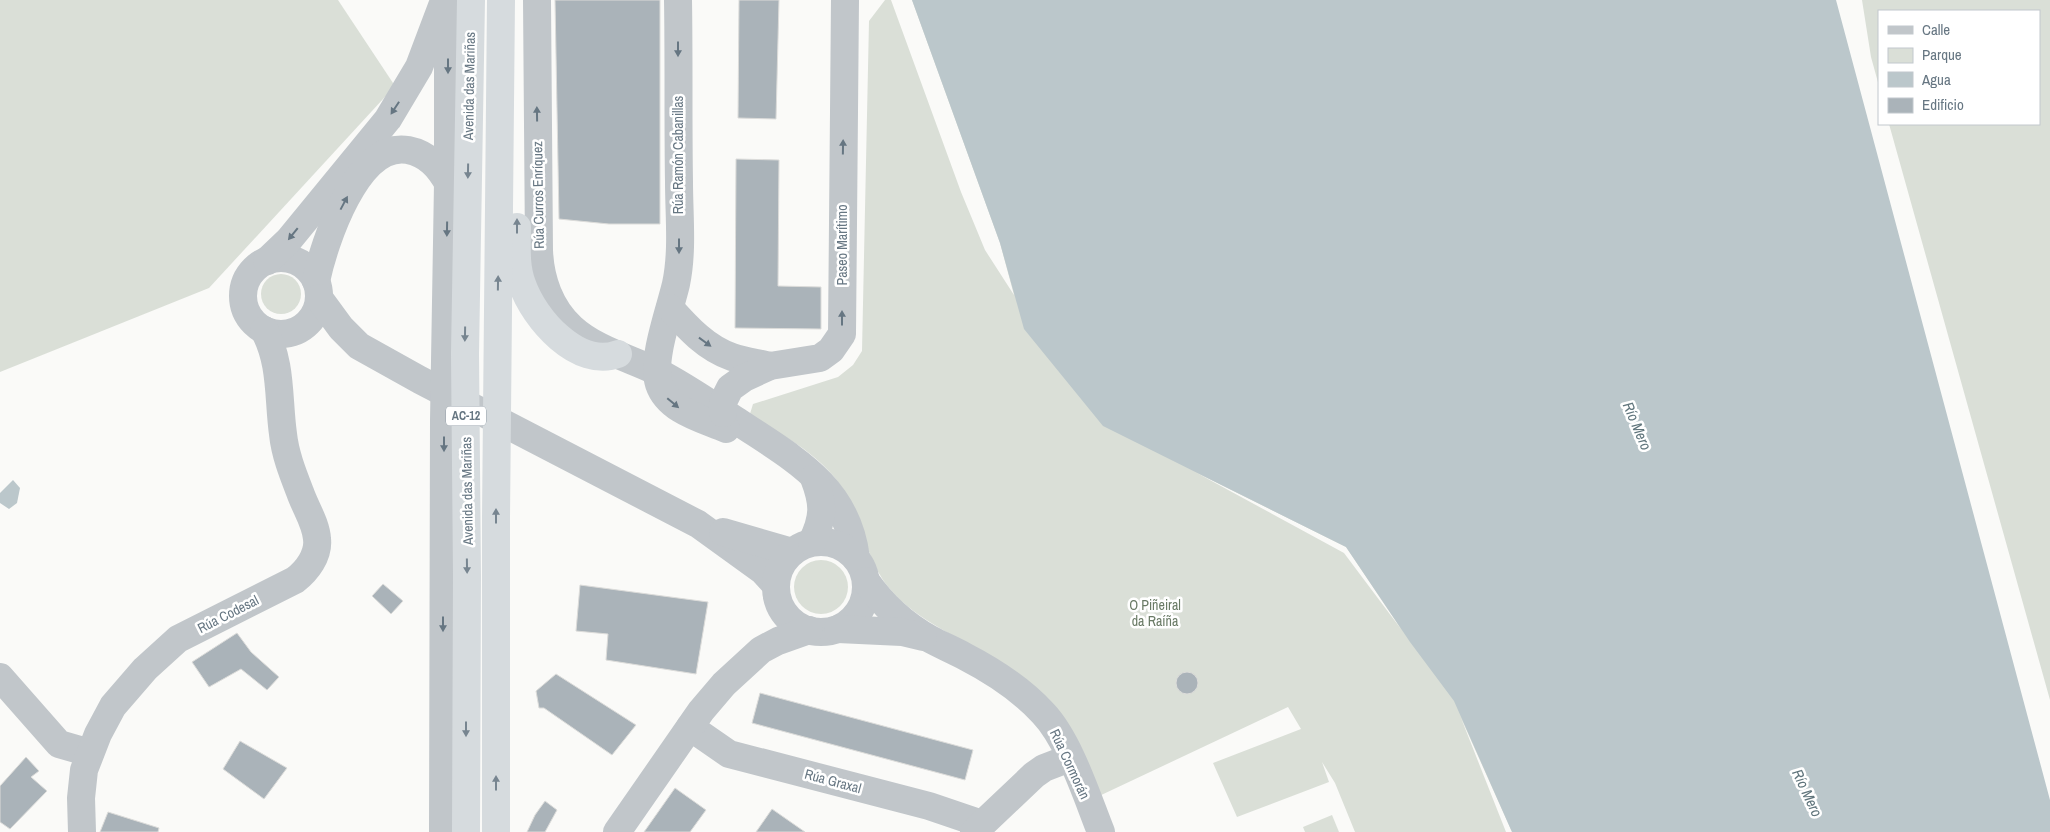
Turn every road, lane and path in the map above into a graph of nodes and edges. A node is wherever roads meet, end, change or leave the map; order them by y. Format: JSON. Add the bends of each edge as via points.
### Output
{"nodes":[{"id":1,"x":443,"y":0,"type":"edge"},
{"id":2,"x":448,"y":0,"type":"edge"},
{"id":3,"x":471,"y":0,"type":"edge"},
{"id":4,"x":501,"y":0,"type":"edge"},
{"id":5,"x":511,"y":0,"type":"edge"},
{"id":6,"x":537,"y":0,"type":"edge"},
{"id":7,"x":678,"y":0,"type":"edge"},
{"id":8,"x":845,"y":0,"type":"edge"},
{"id":9,"x":448,"y":183,"type":"junction"},
{"id":10,"x":267,"y":261,"type":"junction"},
{"id":11,"x":317,"y":290,"type":"junction"},
{"id":12,"x":670,"y":308,"type":"junction"},
{"id":13,"x":264,"y":330,"type":"junction"},
{"id":14,"x":299,"y":331,"type":"junction"},
{"id":15,"x":618,"y":354,"type":"junction"},
{"id":16,"x":376,"y":356,"type":"junction"},
{"id":17,"x":770,"y":366,"type":"junction"},
{"id":18,"x":657,"y":371,"type":"junction"},
{"id":19,"x":279,"y":388,"type":"junction"},
{"id":20,"x":724,"y":412,"type":"junction"},
{"id":21,"x":777,"y":448,"type":"junction"},
{"id":22,"x":814,"y":476,"type":"junction"},
{"id":23,"x":698,"y":524,"type":"junction"},
{"id":24,"x":802,"y":547,"type":"junction"},
{"id":25,"x":861,"y":569,"type":"junction"},
{"id":26,"x":777,"y":592,"type":"junction"},
{"id":27,"x":838,"y":629,"type":"junction"},
{"id":28,"x":809,"y":630,"type":"junction"},
{"id":29,"x":929,"y":639,"type":"junction"},
{"id":30,"x":744,"y":664,"type":"junction"},
{"id":31,"x":0,"y":677,"type":"edge"},
{"id":32,"x":690,"y":727,"type":"junction"},
{"id":33,"x":90,"y":753,"type":"junction"},
{"id":34,"x":1070,"y":758,"type":"junction"},
{"id":35,"x":978,"y":828,"type":"edge"},
{"id":36,"x":82,"y":832,"type":"edge"},
{"id":37,"x":443,"y":832,"type":"edge"},
{"id":38,"x":466,"y":832,"type":"edge"},
{"id":39,"x":496,"y":832,"type":"edge"},
{"id":40,"x":617,"y":832,"type":"edge"},
{"id":41,"x":1101,"y":832,"type":"edge"}],
"edges":[{"from":1,"to":10,"type":"street","one_way":true,"via":[[419,67],[388,118]]},
{"from":2,"to":9,"type":"street","one_way":true},
{"from":3,"to":38,"type":"highway","name":"Avenida das Mariñas","number":"AC-12","one_way":true,"via":[[465,354]]},
{"from":39,"to":4,"type":"highway","name":"Avenida das Mariñas","number":"AC-12","one_way":true},
{"from":15,"to":5,"type":"highway","one_way":true,"via":[[608,358],[591,356],[561,340],[532,305],[522,284],[517,250],[516,74]]},
{"from":15,"to":6,"type":"street","name":"Rúa Curros Enríquez","one_way":true,"via":[[572,328],[546,292],[540,267]]},
{"from":7,"to":12,"type":"street","name":"Rúa Ramón Cabanillas","one_way":true,"via":[[679,263]]},
{"from":17,"to":8,"type":"street","name":"Paseo Marítimo","one_way":true,"via":[[820,358],[831,350],[842,334]]},
{"from":11,"to":9,"type":"street","one_way":true,"via":[[324,246],[336,218],[348,194],[379,156],[399,149],[419,152],[438,166]]},
{"from":9,"to":37,"type":"street","one_way":true},
{"from":10,"to":11,"type":"street","via":[[278,258],[301,264],[310,272]]},
{"from":10,"to":13,"type":"street","via":[[250,274],[243,295],[248,315]]},
{"from":11,"to":14,"type":"street","via":[[317,309]]},
{"from":11,"to":16,"type":"street","via":[[341,328]]},
{"from":12,"to":15,"type":"street","name":"Rúa Ramón Cabanillas","via":[[655,328]]},
{"from":12,"to":17,"type":"street","one_way":true,"via":[[689,330],[718,351],[732,358]]},
{"from":12,"to":18,"type":"street","via":[[656,361]]},
{"from":13,"to":14,"type":"street","via":[[274,334]]},
{"from":13,"to":19,"type":"street","name":"Rúa Codesal","via":[[274,354]]},
{"from":14,"to":16,"type":"street"},
{"from":14,"to":19,"type":"street","name":"Rúa Codesal"},
{"from":15,"to":18,"type":"street","name":"Rúa Curros Enríquez"},
{"from":16,"to":23,"type":"street"},
{"from":17,"to":20,"type":"street","name":"Paseo Marítimo","via":[[730,388],[723,402]]},
{"from":18,"to":20,"type":"street","name":"Rúa Curros Enríquez"},
{"from":18,"to":21,"type":"street","one_way":true,"via":[[666,397],[676,406]]},
{"from":19,"to":33,"type":"street","name":"Rúa Codesal","via":[[283,436],[318,538],[310,564],[294,580],[178,639],[145,669],[113,706]]},
{"from":20,"to":21,"type":"street","name":"Rúa Curros Enríquez"},
{"from":21,"to":22,"type":"street"},
{"from":22,"to":24,"type":"street","via":[[822,509],[818,527]]},
{"from":22,"to":25,"type":"street","via":[[843,511]]},
{"from":23,"to":24,"type":"street","via":[[750,541]]},
{"from":23,"to":26,"type":"street","via":[[763,571]]},
{"from":24,"to":25,"type":"street","via":[[824,542],[836,544],[847,550]]},
{"from":24,"to":26,"type":"street","via":[[781,566]]},
{"from":25,"to":27,"type":"street","via":[[866,593],[863,604],[849,623]]},
{"from":25,"to":29,"type":"street","name":"Rúa Cormorán","via":[[876,594]]},
{"from":26,"to":28,"type":"street","via":[[790,620]]},
{"from":26,"to":30,"type":"street","via":[[763,634]]},
{"from":27,"to":28,"type":"street","via":[[824,632]]},
{"from":27,"to":29,"type":"street","name":"Rúa Cormorán","via":[[902,632]]},
{"from":28,"to":30,"type":"street","via":[[778,641]]},
{"from":29,"to":34,"type":"street","name":"Rúa Cormorán","via":[[1002,678],[1025,696],[1045,714]]},
{"from":30,"to":32,"type":"street","via":[[718,690]]},
{"from":31,"to":33,"type":"street","via":[[59,744]]},
{"from":32,"to":35,"type":"street","name":"Rúa Graxal","via":[[729,754],[929,806]]},
{"from":32,"to":40,"type":"street"},
{"from":33,"to":36,"type":"street","name":"Rúa Codesal","via":[[81,780]]},
{"from":34,"to":35,"type":"street","via":[[1034,775]]},
{"from":34,"to":41,"type":"street","name":"Rúa Cormorán"}]}
